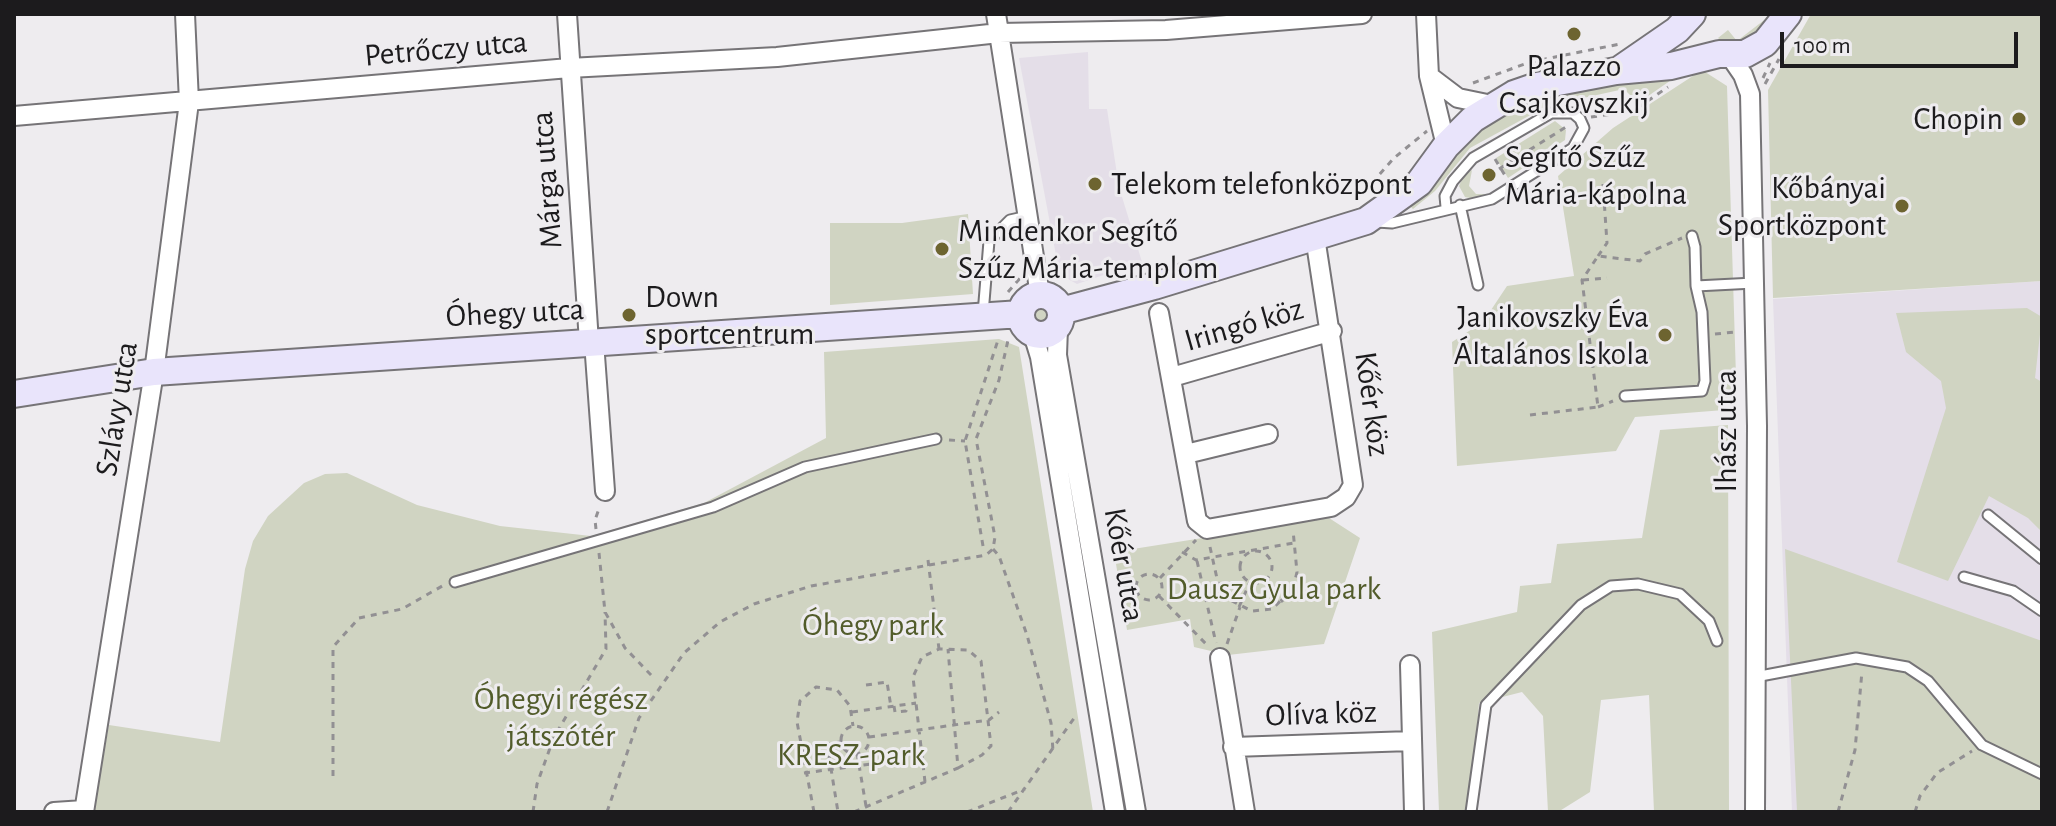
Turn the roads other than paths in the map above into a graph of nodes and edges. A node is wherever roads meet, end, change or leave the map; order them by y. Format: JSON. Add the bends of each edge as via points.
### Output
{"nodes":[{"id":1,"x":185,"y":14,"type":"edge"},
{"id":2,"x":567,"y":14,"type":"edge"},
{"id":3,"x":1362,"y":14,"type":"edge"},
{"id":4,"x":1426,"y":14,"type":"edge"},
{"id":5,"x":1692,"y":14,"type":"edge"},
{"id":6,"x":1701,"y":14,"type":"edge"},
{"id":7,"x":1788,"y":14,"type":"edge"},
{"id":8,"x":1166,"y":22,"type":"edge"},
{"id":9,"x":998,"y":23,"type":"edge"},
{"id":10,"x":1725,"y":55,"type":"junction"},
{"id":11,"x":569,"y":68,"type":"junction"},
{"id":12,"x":1616,"y":71,"type":"junction"},
{"id":13,"x":1429,"y":76,"type":"junction"},
{"id":14,"x":189,"y":102,"type":"junction"},
{"id":15,"x":1492,"y":105,"type":"junction"},
{"id":16,"x":14,"y":116,"type":"edge"},
{"id":17,"x":1446,"y":146,"type":"junction"},
{"id":18,"x":1460,"y":205,"type":"junction"},
{"id":19,"x":1446,"y":207,"type":"junction"},
{"id":20,"x":1360,"y":212,"type":"junction"},
{"id":21,"x":1028,"y":216,"type":"junction"},
{"id":22,"x":1692,"y":236,"type":"road end"},
{"id":23,"x":1315,"y":237,"type":"junction"},
{"id":24,"x":1754,"y":283,"type":"junction"},
{"id":25,"x":1478,"y":285,"type":"dead end"},
{"id":26,"x":1696,"y":286,"type":"junction"},
{"id":27,"x":1159,"y":313,"type":"dead end"},
{"id":28,"x":1027,"y":314,"type":"junction"},
{"id":29,"x":1332,"y":331,"type":"junction"},
{"id":30,"x":591,"y":342,"type":"junction"},
{"id":31,"x":154,"y":372,"type":"junction"},
{"id":32,"x":1172,"y":377,"type":"junction"},
{"id":33,"x":14,"y":394,"type":"edge"},
{"id":34,"x":1625,"y":396,"type":"road end"},
{"id":35,"x":1268,"y":434,"type":"dead end"},
{"id":36,"x":936,"y":439,"type":"road end"},
{"id":37,"x":1186,"y":454,"type":"junction"},
{"id":38,"x":605,"y":491,"type":"road end"},
{"id":39,"x":1988,"y":515,"type":"dead end"},
{"id":40,"x":2042,"y":559,"type":"edge"},
{"id":41,"x":1964,"y":577,"type":"dead end"},
{"id":42,"x":455,"y":582,"type":"road end"},
{"id":43,"x":2042,"y":611,"type":"edge"},
{"id":44,"x":1717,"y":641,"type":"dead end"},
{"id":45,"x":1220,"y":658,"type":"road end"},
{"id":46,"x":1410,"y":665,"type":"dead end"},
{"id":47,"x":1755,"y":677,"type":"junction"},
{"id":48,"x":1411,"y":741,"type":"junction"},
{"id":49,"x":1233,"y":747,"type":"junction"},
{"id":50,"x":2042,"y":774,"type":"edge"},
{"id":51,"x":84,"y":811,"type":"edge"},
{"id":52,"x":54,"y":812,"type":"edge"},
{"id":53,"x":1115,"y":812,"type":"edge"},
{"id":54,"x":1136,"y":812,"type":"edge"},
{"id":55,"x":1245,"y":812,"type":"edge"},
{"id":56,"x":1414,"y":812,"type":"edge"},
{"id":57,"x":1471,"y":812,"type":"edge"},
{"id":58,"x":1755,"y":812,"type":"edge"}],
"edges":[{"from":1,"to":14,"type":"street","name":"Szlávy utca"},
{"from":2,"to":11,"type":"street","name":"Márga utca"},
{"from":3,"to":8,"type":"street","name":"Petrőczy utca"},
{"from":4,"to":13,"type":"street"},
{"from":5,"to":12,"type":"street"},
{"from":6,"to":10,"type":"street","via":[[1701,29]]},
{"from":7,"to":10,"type":"street","name":"Óhegy utca","via":[[1765,43],[1745,54]]},
{"from":8,"to":9,"type":"street","name":"Petrőczy utca"},
{"from":9,"to":11,"type":"street","name":"Petrőczy utca","via":[[777,57]]},
{"from":9,"to":21,"type":"street","name":"Kőér utca"},
{"from":10,"to":12,"type":"street","name":"Óhegy utca"},
{"from":10,"to":24,"type":"street","name":"Ihász utca","via":[[1743,75],[1750,97]]},
{"from":11,"to":14,"type":"street","name":"Petrőczy utca"},
{"from":11,"to":30,"type":"street","name":"Márga utca"},
{"from":12,"to":15,"type":"street","name":"Óhegy utca","via":[[1537,86]]},
{"from":13,"to":15,"type":"street","via":[[1458,98]]},
{"from":13,"to":17,"type":"street"},
{"from":14,"to":16,"type":"street","name":"Petrőczy utca"},
{"from":14,"to":31,"type":"street","name":"Szlávy utca"},
{"from":15,"to":17,"type":"street","name":"Óhegy utca"},
{"from":17,"to":20,"type":"street","name":"Óhegy utca","via":[[1419,183]]},
{"from":18,"to":19,"type":"lane"},
{"from":18,"to":19,"type":"lane","via":[[1479,204],[1573,148],[1584,128],[1580,119],[1573,113],[1551,113],[1473,158],[1453,181]]},
{"from":18,"to":25,"type":"lane"},
{"from":19,"to":20,"type":"lane","via":[[1392,223]]},
{"from":20,"to":23,"type":"street","name":"Óhegy utca"},
{"from":21,"to":28,"type":"street","name":"Kőér utca"},
{"from":21,"to":28,"type":"lane","via":[[1010,220],[989,241]]},
{"from":22,"to":26,"type":"lane"},
{"from":23,"to":28,"type":"street","name":"Óhegy utca"},
{"from":23,"to":29,"type":"street","name":"Kőér köz"},
{"from":24,"to":26,"type":"lane"},
{"from":24,"to":47,"type":"street","name":"Ihász utca"},
{"from":26,"to":34,"type":"lane","via":[[1702,312],[1702,391]]},
{"from":27,"to":32,"type":"street"},
{"from":28,"to":30,"type":"street","name":"Óhegy utca"},
{"from":28,"to":53,"type":"street","name":"Kőér utca","via":[[1040,357]]},
{"from":28,"to":54,"type":"street","name":"Kőér utca","via":[[1057,355]]},
{"from":29,"to":32,"type":"street","name":"Iringó köz"},
{"from":29,"to":37,"type":"street","name":"Kőér köz","via":[[1353,485],[1346,497],[1331,507],[1207,529],[1197,521]]},
{"from":30,"to":31,"type":"street","name":"Óhegy utca"},
{"from":30,"to":38,"type":"street","name":"Márga utca"},
{"from":31,"to":33,"type":"street","name":"Óhegy utca"},
{"from":31,"to":51,"type":"street","name":"Szlávy utca"},
{"from":32,"to":37,"type":"street"},
{"from":35,"to":37,"type":"street"},
{"from":36,"to":42,"type":"lane","via":[[805,467],[713,507]]},
{"from":39,"to":40,"type":"lane"},
{"from":41,"to":43,"type":"lane","via":[[2013,591]]},
{"from":44,"to":57,"type":"lane","via":[[1709,621],[1680,594],[1638,584],[1611,586],[1581,605],[1486,705]]},
{"from":45,"to":49,"type":"street"},
{"from":46,"to":48,"type":"street"},
{"from":47,"to":50,"type":"lane","via":[[1863,659],[1907,667],[1928,681],[1982,745]]},
{"from":47,"to":58,"type":"street","name":"Ihász utca"},
{"from":48,"to":49,"type":"street","name":"Olíva köz"},
{"from":48,"to":56,"type":"street"},
{"from":49,"to":55,"type":"street"},
{"from":51,"to":52,"type":"street"}]}
